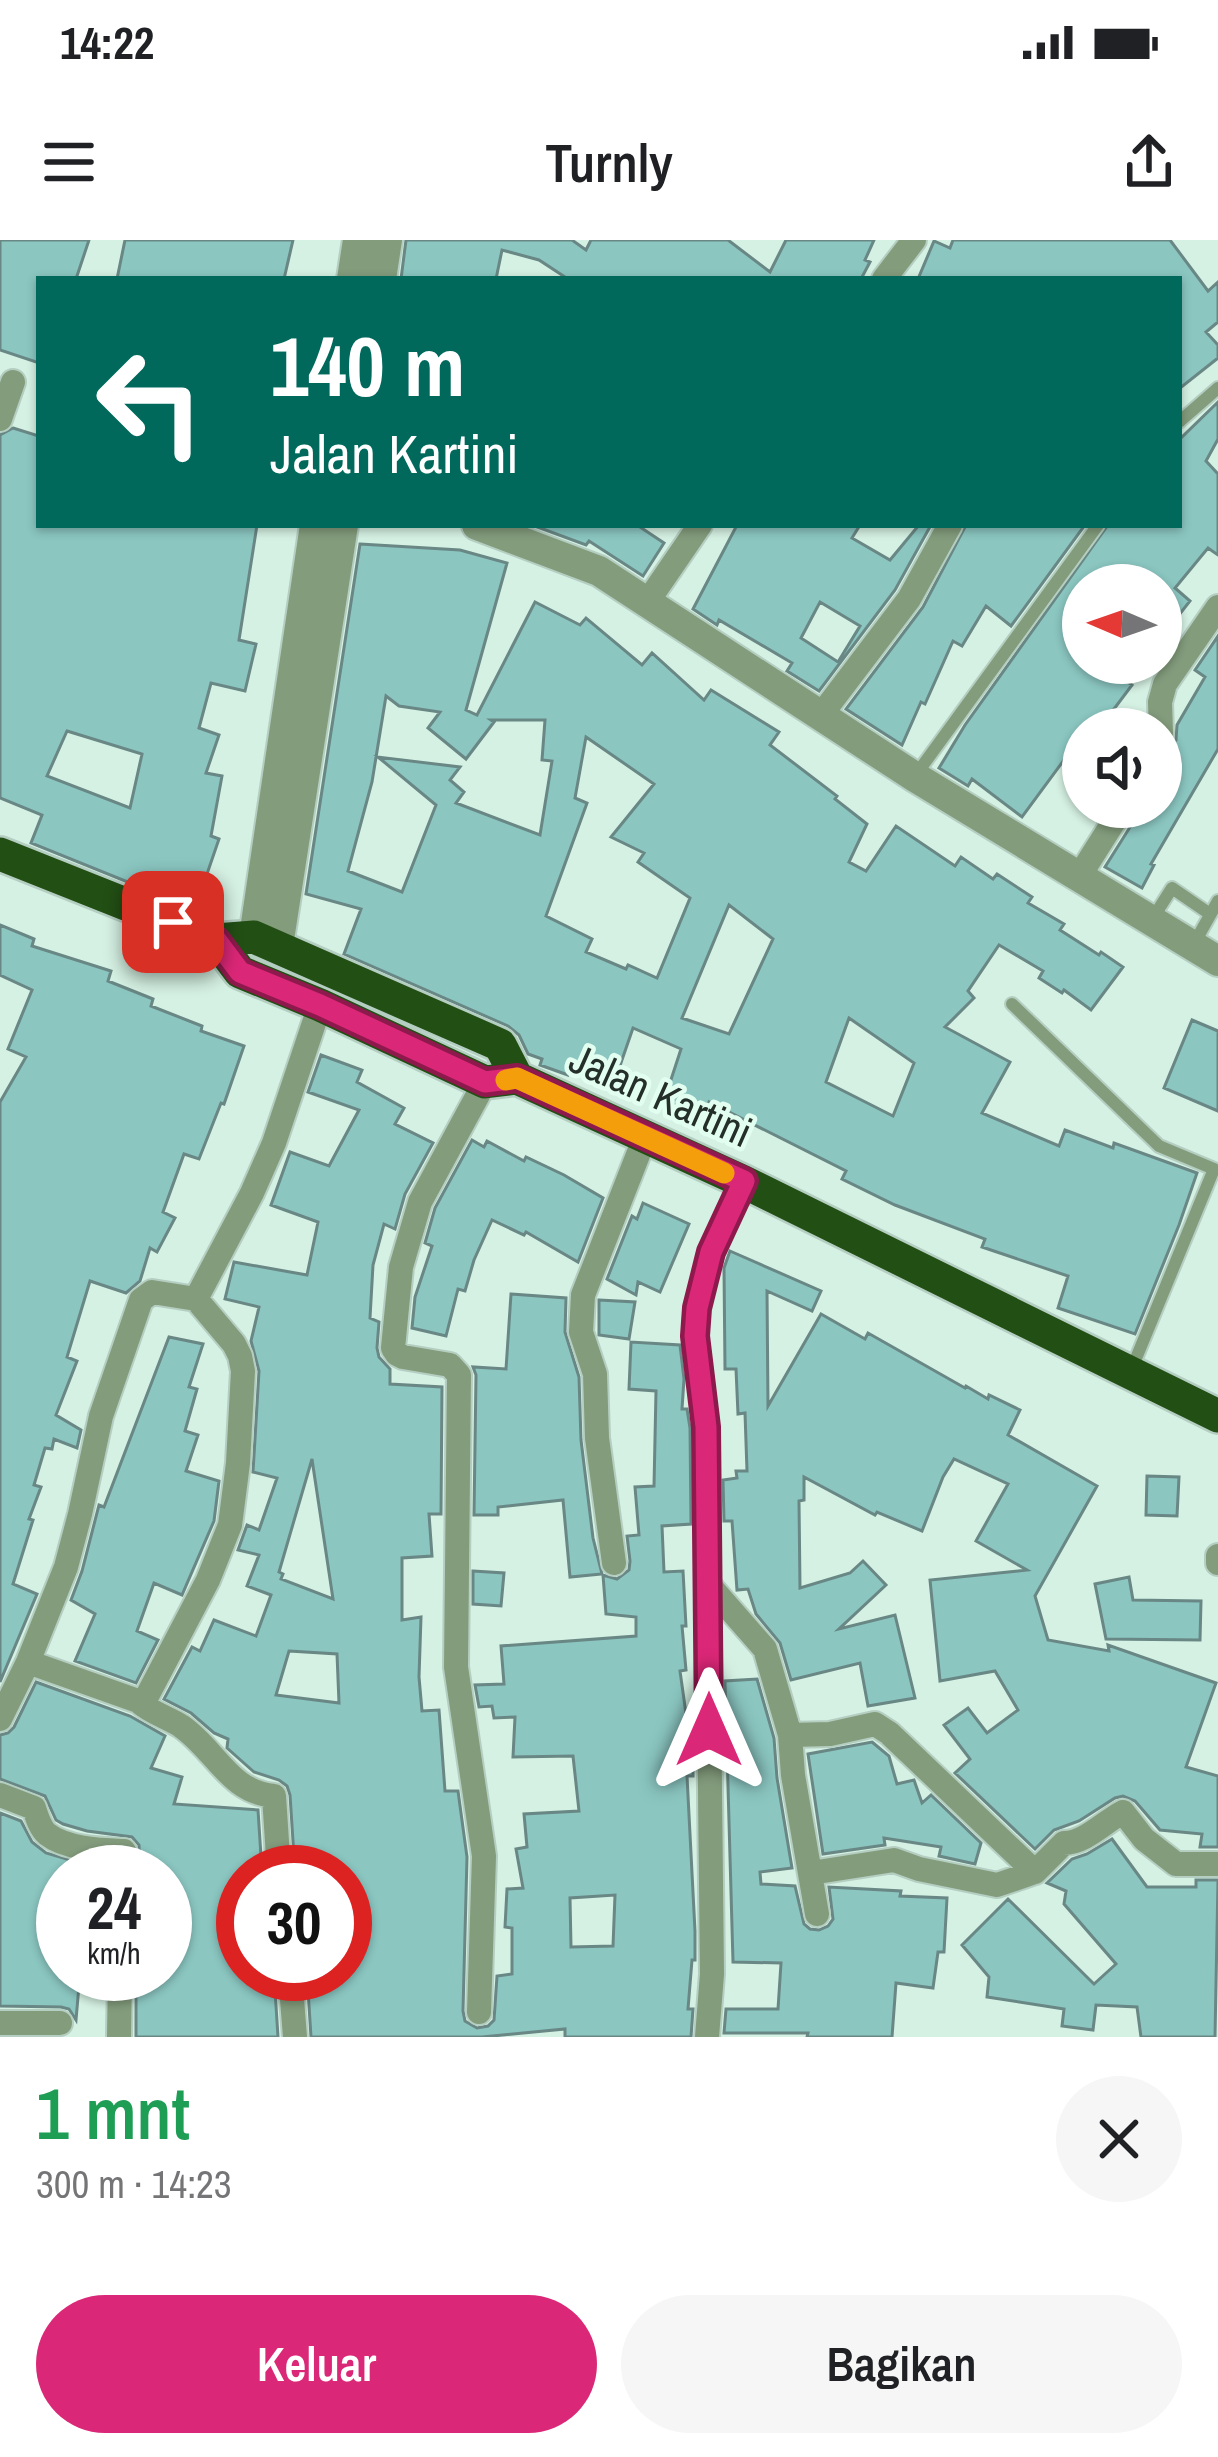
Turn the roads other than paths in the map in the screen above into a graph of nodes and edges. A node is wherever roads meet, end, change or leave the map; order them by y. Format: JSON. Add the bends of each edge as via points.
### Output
{"nodes":[{"id":1,"x":358,"y":240,"type":"edge"},
{"id":2,"x":387,"y":240,"type":"edge"},
{"id":3,"x":914,"y":240,"type":"edge"},
{"id":4,"x":352,"y":276,"type":"edge"},
{"id":5,"x":381,"y":276,"type":"edge"},
{"id":6,"x":886,"y":276,"type":"edge"},
{"id":7,"x":13,"y":382,"type":"dead end"},
{"id":8,"x":1218,"y":388,"type":"edge"},
{"id":9,"x":0,"y":419,"type":"edge"},
{"id":10,"x":1182,"y":419,"type":"edge"},
{"id":11,"x":315,"y":528,"type":"edge"},
{"id":12,"x":342,"y":528,"type":"edge"},
{"id":13,"x":485,"y":528,"type":"edge"},
{"id":14,"x":698,"y":528,"type":"edge"},
{"id":15,"x":948,"y":528,"type":"edge"},
{"id":16,"x":1096,"y":528,"type":"edge"},
{"id":17,"x":648,"y":601,"type":"junction"},
{"id":18,"x":1218,"y":607,"type":"edge"},
{"id":19,"x":1160,"y":708,"type":"edge"},
{"id":20,"x":821,"y":716,"type":"junction"},
{"id":21,"x":299,"y":724,"type":"junction"},
{"id":22,"x":915,"y":777,"type":"junction"},
{"id":23,"x":1110,"y":828,"type":"edge"},
{"id":24,"x":0,"y":854,"type":"edge"},
{"id":25,"x":1080,"y":875,"type":"junction"},
{"id":26,"x":1214,"y":908,"type":"edge"},
{"id":27,"x":1152,"y":919,"type":"junction"},
{"id":28,"x":216,"y":940,"type":"junction"},
{"id":29,"x":266,"y":942,"type":"junction"},
{"id":30,"x":1205,"y":953,"type":"edge"},
{"id":31,"x":1012,"y":1004,"type":"dead end"},
{"id":32,"x":320,"y":1005,"type":"junction"},
{"id":33,"x":501,"y":1080,"type":"junction"},
{"id":34,"x":646,"y":1138,"type":"junction"},
{"id":35,"x":744,"y":1181,"type":"junction"},
{"id":36,"x":196,"y":1299,"type":"junction"},
{"id":37,"x":1130,"y":1374,"type":"junction"},
{"id":38,"x":1218,"y":1416,"type":"edge"},
{"id":39,"x":614,"y":1563,"type":"dead end"},
{"id":40,"x":708,"y":1584,"type":"junction"},
{"id":41,"x":28,"y":1662,"type":"junction"},
{"id":42,"x":138,"y":1701,"type":"junction"},
{"id":43,"x":0,"y":1719,"type":"edge"},
{"id":44,"x":790,"y":1736,"type":"junction"},
{"id":45,"x":0,"y":1795,"type":"edge"},
{"id":46,"x":80,"y":1845,"type":"edge"},
{"id":47,"x":277,"y":1845,"type":"edge"},
{"id":48,"x":1218,"y":1864,"type":"edge"},
{"id":49,"x":1035,"y":1872,"type":"junction"},
{"id":50,"x":811,"y":1873,"type":"junction"},
{"id":51,"x":818,"y":1914,"type":"dead end"},
{"id":52,"x":119,"y":2001,"type":"edge"},
{"id":53,"x":292,"y":2001,"type":"edge"},
{"id":54,"x":478,"y":2012,"type":"dead end"},
{"id":55,"x":0,"y":2023,"type":"edge"},
{"id":56,"x":59,"y":2023,"type":"dead end"},
{"id":57,"x":118,"y":2037,"type":"edge"},
{"id":58,"x":295,"y":2037,"type":"edge"},
{"id":59,"x":707,"y":2037,"type":"edge"}],
"edges":[{"from":1,"to":4,"type":"street"},
{"from":2,"to":5,"type":"street"},
{"from":3,"to":6,"type":"street"},
{"from":7,"to":9,"type":"street"},
{"from":8,"to":10,"type":"lane"},
{"from":11,"to":21,"type":"street"},
{"from":12,"to":21,"type":"street"},
{"from":13,"to":17,"type":"street","via":[[599,571]]},
{"from":14,"to":17,"type":"street"},
{"from":15,"to":20,"type":"street","via":[[909,599]]},
{"from":16,"to":22,"type":"lane"},
{"from":17,"to":20,"type":"street"},
{"from":18,"to":19,"type":"street","via":[[1165,684]]},
{"from":20,"to":22,"type":"street"},
{"from":21,"to":29,"type":"street"},
{"from":22,"to":25,"type":"street"},
{"from":23,"to":25,"type":"street"},
{"from":24,"to":28,"type":"highway","name":"Jalan Kartini"},
{"from":25,"to":27,"type":"street"},
{"from":26,"to":27,"type":"lane","via":[[1172,888]]},
{"from":26,"to":30,"type":"lane"},
{"from":27,"to":30,"type":"street"},
{"from":28,"to":29,"type":"highway"},
{"from":28,"to":32,"type":"highway","name":"Jalan Kartini","via":[[240,972]]},
{"from":29,"to":33,"type":"highway","via":[[500,1045]]},
{"from":31,"to":37,"type":"lane","via":[[1159,1146],[1214,1168]]},
{"from":32,"to":33,"type":"highway","name":"Jalan Kartini"},
{"from":32,"to":36,"type":"street","via":[[274,1144]]},
{"from":33,"to":34,"type":"highway","name":"Jalan Kartini"},
{"from":33,"to":54,"type":"street","via":[[419,1202],[401,1268],[393,1348],[459,1375],[456,1667],[484,1856]]},
{"from":34,"to":35,"type":"highway","name":"Jalan Kartini"},
{"from":34,"to":39,"type":"street","via":[[583,1295],[580,1332],[596,1374]]},
{"from":35,"to":37,"type":"highway","name":"Jalan Kartini"},
{"from":35,"to":40,"type":"street","via":[[711,1252],[697,1308]]},
{"from":36,"to":41,"type":"street","via":[[152,1292],[141,1300],[101,1416],[66,1567]]},
{"from":36,"to":42,"type":"street","via":[[240,1356],[230,1525]]},
{"from":37,"to":38,"type":"highway","name":"Jalan Kartini"},
{"from":40,"to":44,"type":"street","via":[[765,1649]]},
{"from":40,"to":59,"type":"street"},
{"from":41,"to":42,"type":"street"},
{"from":41,"to":43,"type":"street"},
{"from":42,"to":47,"type":"street","via":[[180,1726],[238,1784],[274,1796]]},
{"from":44,"to":49,"type":"street","via":[[875,1724]]},
{"from":44,"to":50,"type":"street"},
{"from":45,"to":46,"type":"street","via":[[34,1808],[44,1832]]},
{"from":48,"to":49,"type":"street","via":[[1176,1864],[1124,1812],[1064,1843]]},
{"from":49,"to":50,"type":"street","via":[[997,1885],[894,1860]]},
{"from":50,"to":51,"type":"street"},
{"from":52,"to":57,"type":"street"},
{"from":53,"to":58,"type":"street"},
{"from":55,"to":56,"type":"street"}]}
